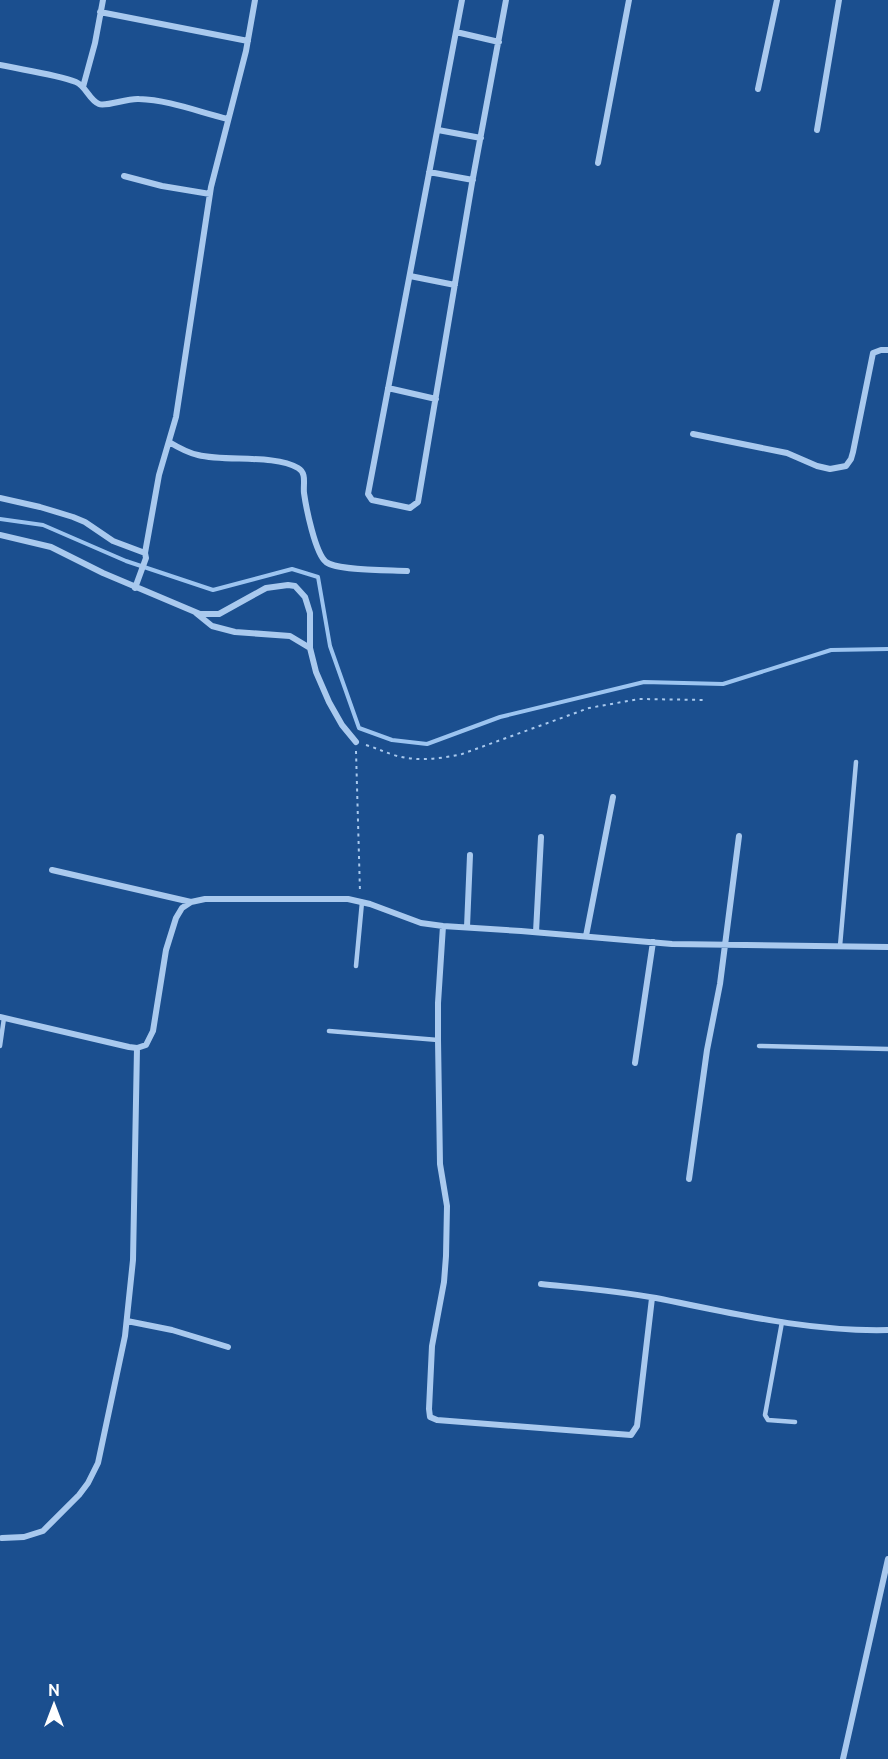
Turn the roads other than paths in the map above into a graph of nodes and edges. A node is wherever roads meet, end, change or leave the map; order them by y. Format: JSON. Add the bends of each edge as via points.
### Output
{"nodes":[{"id":1,"x":103,"y":0,"type":"edge"},
{"id":2,"x":255,"y":0,"type":"edge"},
{"id":3,"x":462,"y":0,"type":"edge"},
{"id":4,"x":506,"y":0,"type":"edge"},
{"id":5,"x":629,"y":0,"type":"edge"},
{"id":6,"x":777,"y":0,"type":"edge"},
{"id":7,"x":839,"y":0,"type":"edge"},
{"id":8,"x":100,"y":12,"type":"junction"},
{"id":9,"x":456,"y":32,"type":"junction"},
{"id":10,"x":248,"y":41,"type":"junction"},
{"id":11,"x":499,"y":42,"type":"junction"},
{"id":12,"x":0,"y":65,"type":"edge"},
{"id":13,"x":83,"y":87,"type":"junction"},
{"id":14,"x":758,"y":88,"type":"dead end"},
{"id":15,"x":228,"y":119,"type":"junction"},
{"id":16,"x":438,"y":130,"type":"junction"},
{"id":17,"x":817,"y":130,"type":"dead end"},
{"id":18,"x":481,"y":138,"type":"junction"},
{"id":19,"x":598,"y":163,"type":"dead end"},
{"id":20,"x":429,"y":172,"type":"junction"},
{"id":21,"x":124,"y":176,"type":"dead end"},
{"id":22,"x":473,"y":180,"type":"junction"},
{"id":23,"x":210,"y":194,"type":"junction"},
{"id":24,"x":410,"y":276,"type":"junction"},
{"id":25,"x":454,"y":285,"type":"junction"},
{"id":26,"x":888,"y":350,"type":"edge"},
{"id":27,"x":388,"y":388,"type":"junction"},
{"id":28,"x":436,"y":399,"type":"junction"},
{"id":29,"x":693,"y":434,"type":"dead end"},
{"id":30,"x":169,"y":442,"type":"junction"},
{"id":31,"x":0,"y":498,"type":"edge"},
{"id":32,"x":0,"y":535,"type":"edge"},
{"id":33,"x":146,"y":556,"type":"junction"},
{"id":34,"x":407,"y":571,"type":"dead end"},
{"id":35,"x":136,"y":585,"type":"junction"},
{"id":36,"x":191,"y":609,"type":"junction"},
{"id":37,"x":310,"y":648,"type":"junction"},
{"id":38,"x":356,"y":742,"type":"road end"},
{"id":39,"x":856,"y":762,"type":"dead end"},
{"id":40,"x":613,"y":797,"type":"dead end"},
{"id":41,"x":739,"y":836,"type":"dead end"},
{"id":42,"x":541,"y":837,"type":"dead end"},
{"id":43,"x":470,"y":855,"type":"dead end"},
{"id":44,"x":52,"y":870,"type":"dead end"},
{"id":45,"x":191,"y":902,"type":"junction"},
{"id":46,"x":361,"y":902,"type":"junction"},
{"id":47,"x":443,"y":926,"type":"junction"},
{"id":48,"x":467,"y":927,"type":"junction"},
{"id":49,"x":536,"y":932,"type":"junction"},
{"id":50,"x":586,"y":936,"type":"junction"},
{"id":51,"x":653,"y":942,"type":"junction"},
{"id":52,"x":724,"y":945,"type":"junction"},
{"id":53,"x":840,"y":946,"type":"junction"},
{"id":54,"x":888,"y":947,"type":"edge"},
{"id":55,"x":356,"y":966,"type":"dead end"},
{"id":56,"x":2,"y":1017,"type":"edge"},
{"id":57,"x":329,"y":1031,"type":"dead end"},
{"id":58,"x":438,"y":1040,"type":"junction"},
{"id":59,"x":0,"y":1046,"type":"edge"},
{"id":60,"x":759,"y":1046,"type":"dead end"},
{"id":61,"x":137,"y":1048,"type":"junction"},
{"id":62,"x":888,"y":1049,"type":"edge"},
{"id":63,"x":635,"y":1063,"type":"dead end"},
{"id":64,"x":689,"y":1179,"type":"dead end"},
{"id":65,"x":541,"y":1284,"type":"dead end"},
{"id":66,"x":652,"y":1298,"type":"junction"},
{"id":67,"x":127,"y":1322,"type":"junction"},
{"id":68,"x":782,"y":1322,"type":"junction"},
{"id":69,"x":888,"y":1330,"type":"edge"},
{"id":70,"x":228,"y":1347,"type":"dead end"},
{"id":71,"x":795,"y":1422,"type":"dead end"},
{"id":72,"x":2,"y":1538,"type":"dead end"},
{"id":73,"x":888,"y":1559,"type":"edge"},
{"id":74,"x":843,"y":1759,"type":"edge"}],
"edges":[{"from":1,"to":8,"type":"street"},
{"from":2,"to":10,"type":"street"},
{"from":3,"to":9,"type":"street"},
{"from":4,"to":11,"type":"street"},
{"from":5,"to":19,"type":"street"},
{"from":6,"to":14,"type":"street"},
{"from":7,"to":17,"type":"street"},
{"from":8,"to":10,"type":"street"},
{"from":8,"to":13,"type":"street"},
{"from":9,"to":11,"type":"street"},
{"from":9,"to":16,"type":"street"},
{"from":10,"to":15,"type":"street"},
{"from":11,"to":18,"type":"street"},
{"from":12,"to":13,"type":"street"},
{"from":13,"to":15,"type":"street","via":[[99,104],[142,99]]},
{"from":15,"to":23,"type":"street"},
{"from":16,"to":18,"type":"street"},
{"from":16,"to":20,"type":"street"},
{"from":18,"to":22,"type":"street"},
{"from":20,"to":22,"type":"street"},
{"from":20,"to":24,"type":"street"},
{"from":21,"to":23,"type":"street"},
{"from":22,"to":25,"type":"street"},
{"from":23,"to":30,"type":"street"},
{"from":24,"to":25,"type":"street"},
{"from":24,"to":27,"type":"street"},
{"from":25,"to":28,"type":"street"},
{"from":26,"to":29,"type":"street","via":[[873,353],[854,452],[843,468],[822,468],[787,453]]},
{"from":27,"to":28,"type":"street"},
{"from":27,"to":28,"type":"street","via":[[368,494],[372,500],[410,508],[418,502]]},
{"from":30,"to":33,"type":"street","via":[[159,475]]},
{"from":30,"to":34,"type":"street","via":[[199,456],[275,461],[299,468],[304,476],[304,494],[315,540],[324,561],[348,567]]},
{"from":31,"to":33,"type":"street","via":[[73,517]]},
{"from":32,"to":35,"type":"street","via":[[51,547]]},
{"from":33,"to":35,"type":"street"},
{"from":35,"to":36,"type":"street"},
{"from":36,"to":37,"type":"street","via":[[212,626],[235,632],[290,636]]},
{"from":36,"to":37,"type":"street","via":[[200,614],[219,614],[266,588],[295,586],[305,597],[310,613]]},
{"from":37,"to":38,"type":"street","via":[[328,702]]},
{"from":39,"to":53,"type":"lane"},
{"from":40,"to":50,"type":"street"},
{"from":41,"to":52,"type":"street"},
{"from":42,"to":49,"type":"street"},
{"from":43,"to":48,"type":"street"},
{"from":44,"to":45,"type":"street"},
{"from":45,"to":46,"type":"street","via":[[221,898]]},
{"from":45,"to":61,"type":"street","via":[[182,908],[170,934],[150,1040]]},
{"from":46,"to":47,"type":"street","via":[[421,923]]},
{"from":46,"to":55,"type":"lane"},
{"from":47,"to":48,"type":"street"},
{"from":47,"to":58,"type":"street"},
{"from":48,"to":49,"type":"street"},
{"from":49,"to":50,"type":"street"},
{"from":50,"to":51,"type":"street"},
{"from":51,"to":52,"type":"street"},
{"from":51,"to":63,"type":"street"},
{"from":52,"to":53,"type":"street"},
{"from":52,"to":64,"type":"street"},
{"from":53,"to":54,"type":"street"},
{"from":56,"to":59,"type":"lane"},
{"from":56,"to":61,"type":"street"},
{"from":57,"to":58,"type":"lane"},
{"from":58,"to":66,"type":"street","via":[[440,1164],[447,1206],[444,1282],[432,1353],[430,1417],[632,1435],[637,1426]]},
{"from":60,"to":62,"type":"lane"},
{"from":61,"to":67,"type":"street","via":[[134,1241]]},
{"from":65,"to":66,"type":"street"},
{"from":66,"to":68,"type":"street"},
{"from":67,"to":70,"type":"street","via":[[172,1330]]},
{"from":67,"to":72,"type":"street","via":[[102,1448],[92,1478],[42,1531]]},
{"from":68,"to":69,"type":"street"},
{"from":68,"to":71,"type":"lane","via":[[765,1415],[768,1419]]},
{"from":73,"to":74,"type":"street"}]}
